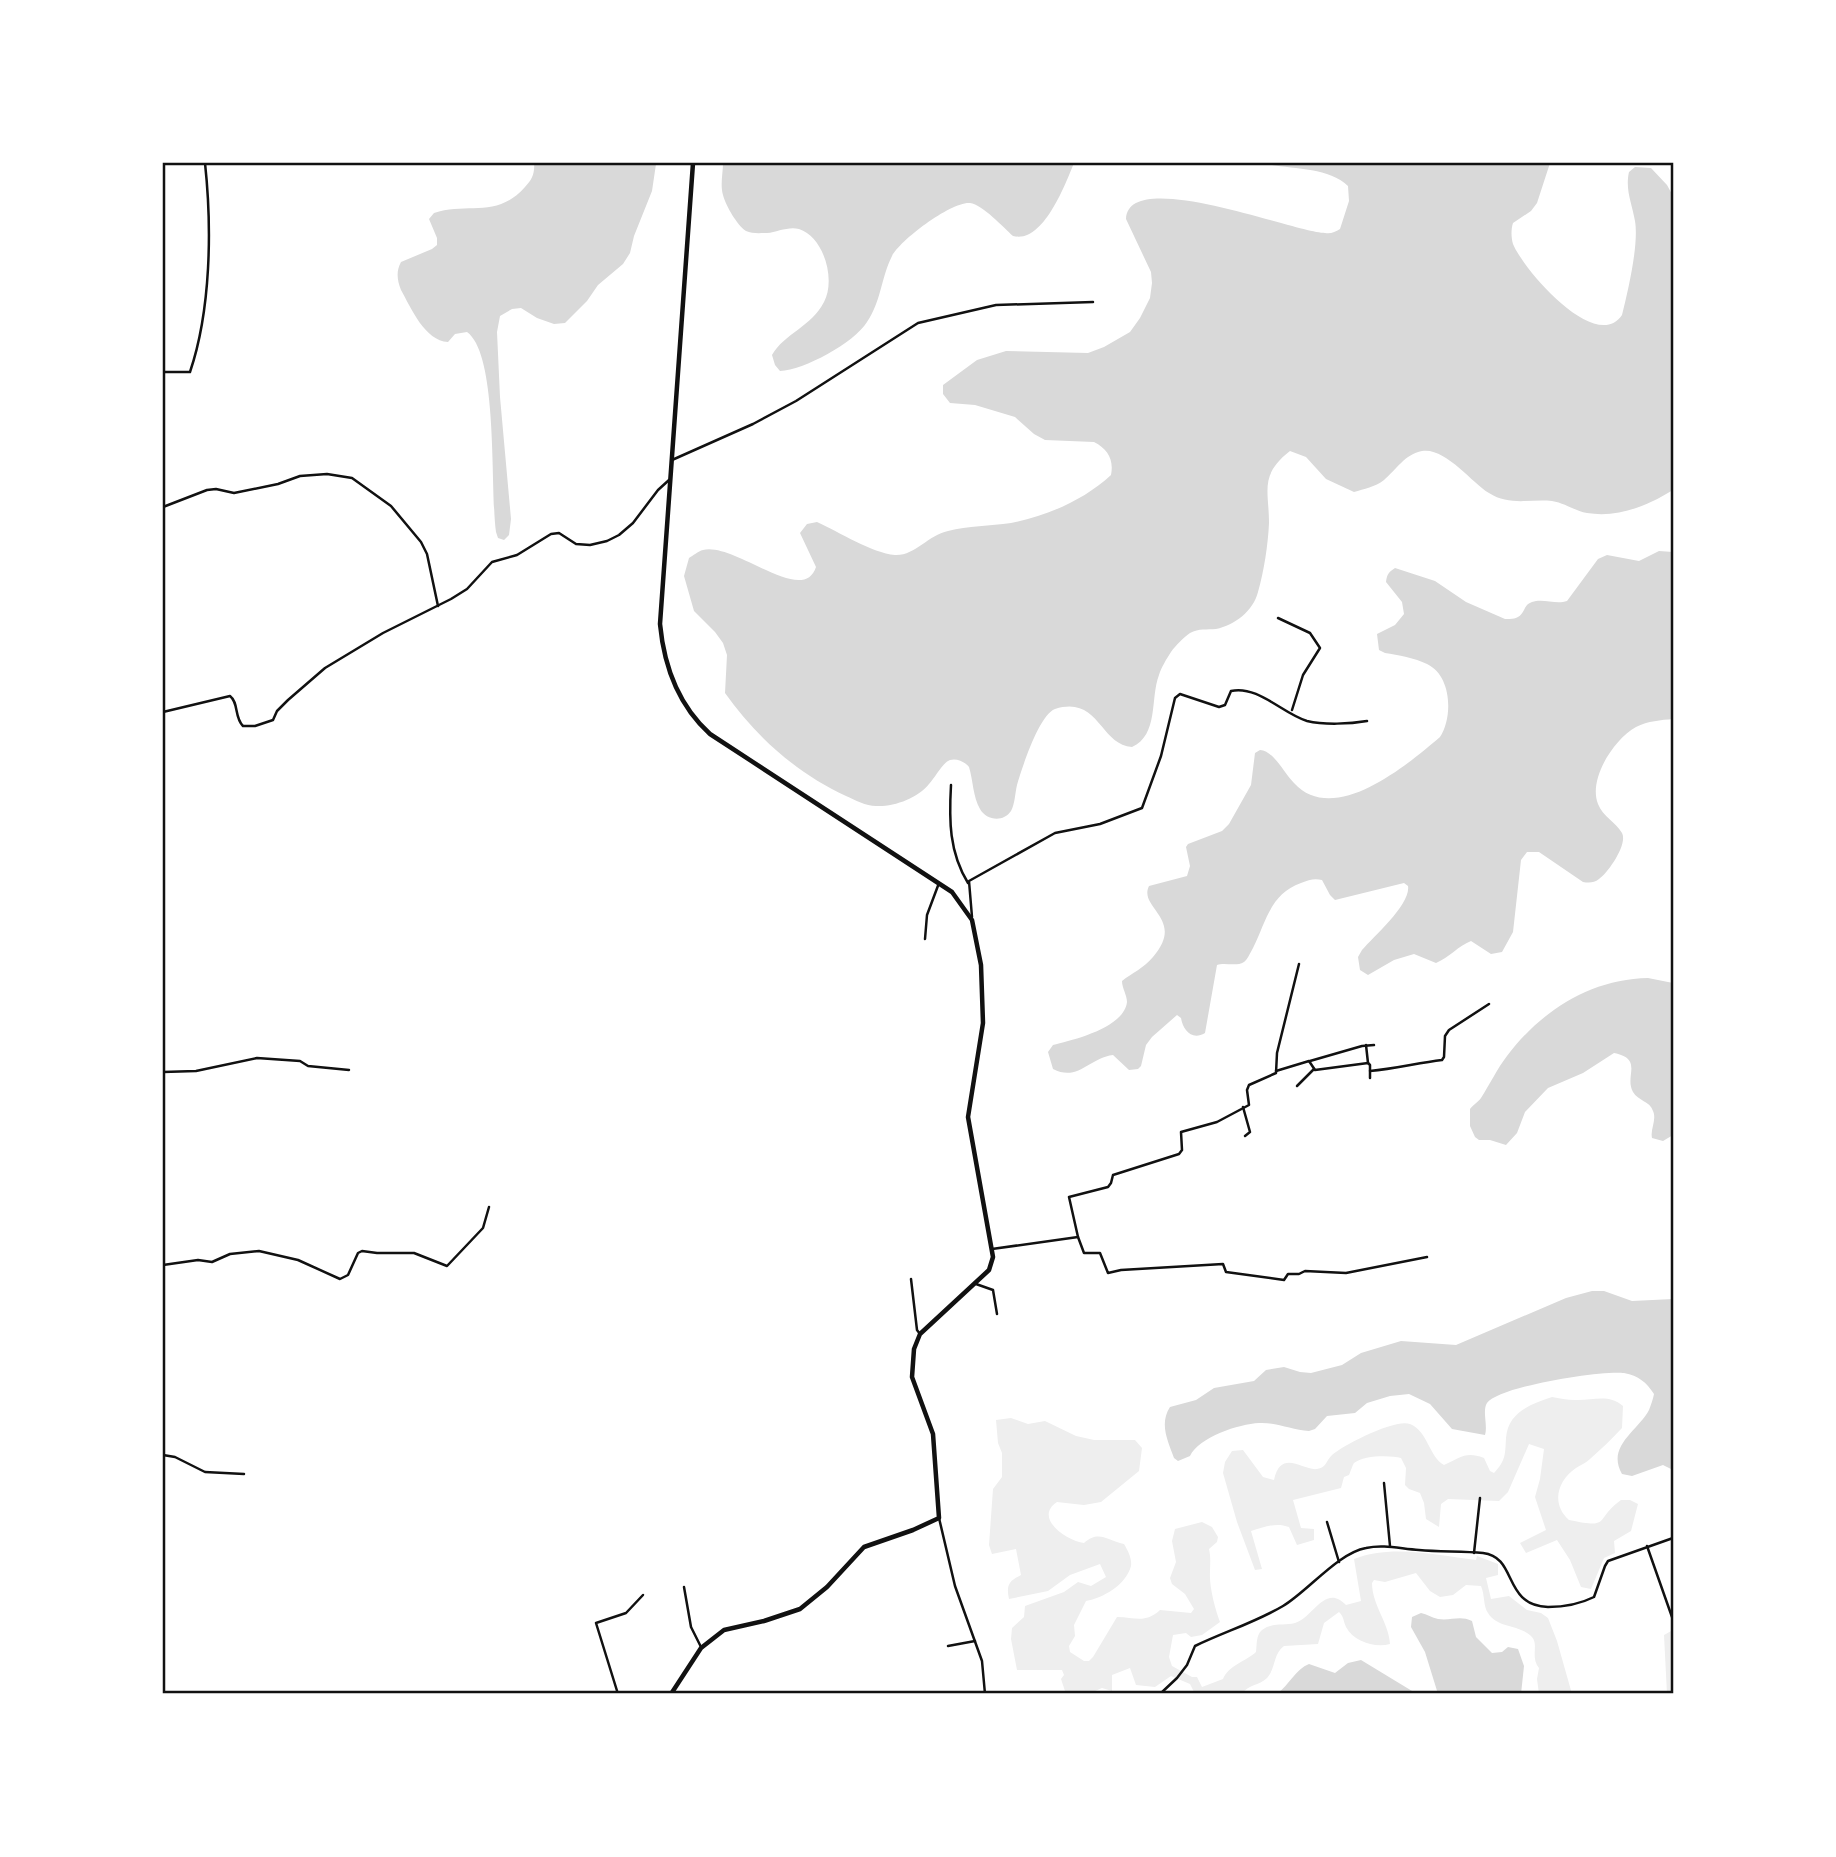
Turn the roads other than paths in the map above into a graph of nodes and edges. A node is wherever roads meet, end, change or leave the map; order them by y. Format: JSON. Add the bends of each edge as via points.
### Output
{"nodes":[{"id":1,"x":205,"y":163,"type":"edge"},
{"id":2,"x":693,"y":163,"type":"edge"},
{"id":3,"x":1093,"y":302,"type":"dead end"},
{"id":4,"x":163,"y":372,"type":"edge"},
{"id":5,"x":672,"y":460,"type":"junction"},
{"id":6,"x":672,"y":478,"type":"junction"},
{"id":7,"x":163,"y":507,"type":"edge"},
{"id":8,"x":438,"y":606,"type":"junction"},
{"id":9,"x":1278,"y":618,"type":"dead end"},
{"id":10,"x":163,"y":712,"type":"edge"},
{"id":11,"x":1291,"y":712,"type":"junction"},
{"id":12,"x":1367,"y":721,"type":"dead end"},
{"id":13,"x":951,"y":785,"type":"dead end"},
{"id":14,"x":939,"y":883,"type":"junction"},
{"id":15,"x":968,"y":883,"type":"junction"},
{"id":16,"x":972,"y":920,"type":"junction"},
{"id":17,"x":925,"y":939,"type":"dead end"},
{"id":18,"x":1299,"y":964,"type":"dead end"},
{"id":19,"x":1489,"y":1004,"type":"dead end"},
{"id":20,"x":1366,"y":1045,"type":"junction"},
{"id":21,"x":1374,"y":1045,"type":"dead end"},
{"id":22,"x":1310,"y":1061,"type":"junction"},
{"id":23,"x":1368,"y":1063,"type":"junction"},
{"id":24,"x":1314,"y":1069,"type":"junction"},
{"id":25,"x":349,"y":1070,"type":"dead end"},
{"id":26,"x":1276,"y":1071,"type":"junction"},
{"id":27,"x":1370,"y":1071,"type":"junction"},
{"id":28,"x":163,"y":1072,"type":"edge"},
{"id":29,"x":1370,"y":1077,"type":"dead end"},
{"id":30,"x":1297,"y":1086,"type":"dead end"},
{"id":31,"x":1244,"y":1107,"type":"junction"},
{"id":32,"x":1245,"y":1136,"type":"dead end"},
{"id":33,"x":489,"y":1207,"type":"dead end"},
{"id":34,"x":1078,"y":1237,"type":"junction"},
{"id":35,"x":992,"y":1249,"type":"junction"},
{"id":36,"x":1427,"y":1257,"type":"dead end"},
{"id":37,"x":163,"y":1265,"type":"edge"},
{"id":38,"x":911,"y":1279,"type":"dead end"},
{"id":39,"x":976,"y":1284,"type":"junction"},
{"id":40,"x":997,"y":1314,"type":"dead end"},
{"id":41,"x":920,"y":1334,"type":"junction"},
{"id":42,"x":163,"y":1455,"type":"edge"},
{"id":43,"x":244,"y":1474,"type":"dead end"},
{"id":44,"x":1384,"y":1483,"type":"dead end"},
{"id":45,"x":1480,"y":1498,"type":"dead end"},
{"id":46,"x":939,"y":1518,"type":"junction"},
{"id":47,"x":1327,"y":1521,"type":"dead end"},
{"id":48,"x":1673,"y":1538,"type":"edge"},
{"id":49,"x":1390,"y":1546,"type":"junction"},
{"id":50,"x":1647,"y":1546,"type":"junction"},
{"id":51,"x":1474,"y":1553,"type":"junction"},
{"id":52,"x":1339,"y":1562,"type":"junction"},
{"id":53,"x":684,"y":1587,"type":"dead end"},
{"id":54,"x":643,"y":1595,"type":"dead end"},
{"id":55,"x":1672,"y":1618,"type":"edge"},
{"id":56,"x":975,"y":1641,"type":"junction"},
{"id":57,"x":948,"y":1646,"type":"dead end"},
{"id":58,"x":701,"y":1648,"type":"junction"},
{"id":59,"x":618,"y":1694,"type":"edge"},
{"id":60,"x":671,"y":1694,"type":"edge"},
{"id":61,"x":985,"y":1694,"type":"edge"},
{"id":62,"x":1160,"y":1694,"type":"edge"}],
"edges":[{"from":1,"to":4,"type":"street","via":[[209,234],[206,302],[199,337],[190,372]]},
{"from":2,"to":5,"type":"main road"},
{"from":3,"to":5,"type":"street","via":[[1001,305],[918,323],[796,401]]},
{"from":5,"to":6,"type":"main road"},
{"from":6,"to":8,"type":"street","via":[[619,535],[576,544],[558,533],[551,534],[517,555],[492,562],[467,589]]},
{"from":6,"to":14,"type":"main road","via":[[660,624],[675,689],[690,713],[710,734]]},
{"from":7,"to":8,"type":"street","via":[[207,490],[234,493],[300,476],[352,478],[391,506],[421,542]]},
{"from":8,"to":10,"type":"street","via":[[341,657],[310,680],[271,722],[243,726],[230,696]]},
{"from":9,"to":11,"type":"street","via":[[1311,633],[1320,648],[1303,676]]},
{"from":11,"to":12,"type":"street","via":[[1310,721]]},
{"from":11,"to":15,"type":"street","via":[[1240,690],[1231,691],[1225,705],[1219,706],[1180,694],[1142,808],[1100,824],[1055,833]]},
{"from":13,"to":15,"type":"street","via":[[951,844]]},
{"from":14,"to":16,"type":"main road","via":[[953,892]]},
{"from":14,"to":17,"type":"street"},
{"from":15,"to":16,"type":"street"},
{"from":16,"to":35,"type":"main road","via":[[981,965],[983,1012],[968,1121]]},
{"from":18,"to":26,"type":"street"},
{"from":19,"to":27,"type":"street","via":[[1448,1030],[1442,1060]]},
{"from":20,"to":21,"type":"street"},
{"from":20,"to":22,"type":"street"},
{"from":20,"to":23,"type":"street"},
{"from":22,"to":24,"type":"street"},
{"from":22,"to":26,"type":"street"},
{"from":23,"to":24,"type":"street"},
{"from":23,"to":27,"type":"street"},
{"from":24,"to":30,"type":"street"},
{"from":25,"to":28,"type":"street","via":[[257,1058],[197,1072]]},
{"from":26,"to":31,"type":"street","via":[[1249,1085],[1249,1104]]},
{"from":27,"to":29,"type":"street"},
{"from":31,"to":32,"type":"street","via":[[1250,1132]]},
{"from":31,"to":34,"type":"street","via":[[1217,1122],[1181,1132],[1179,1154],[1113,1175],[1108,1187],[1069,1197]]},
{"from":33,"to":37,"type":"street","via":[[483,1228],[447,1266],[414,1253],[362,1251],[348,1275],[340,1279],[298,1260],[259,1251],[230,1254],[212,1262]]},
{"from":34,"to":35,"type":"street"},
{"from":34,"to":36,"type":"street","via":[[1084,1253],[1100,1253],[1108,1273],[1223,1264],[1226,1272],[1284,1280],[1288,1274],[1305,1271],[1346,1273]]},
{"from":35,"to":39,"type":"main road","via":[[991,1267]]},
{"from":38,"to":41,"type":"street"},
{"from":39,"to":40,"type":"street","via":[[993,1290]]},
{"from":39,"to":41,"type":"main road"},
{"from":41,"to":46,"type":"main road","via":[[911,1369],[933,1434]]},
{"from":42,"to":43,"type":"street","via":[[205,1472]]},
{"from":44,"to":49,"type":"street"},
{"from":45,"to":51,"type":"street"},
{"from":46,"to":56,"type":"street","via":[[952,1578]]},
{"from":46,"to":58,"type":"main road","via":[[864,1546],[800,1609],[724,1630]]},
{"from":47,"to":52,"type":"street"},
{"from":48,"to":50,"type":"street"},
{"from":49,"to":51,"type":"street"},
{"from":49,"to":52,"type":"street","via":[[1364,1548]]},
{"from":50,"to":51,"type":"street","via":[[1608,1561],[1594,1597],[1559,1607],[1527,1602],[1501,1561],[1487,1553]]},
{"from":50,"to":55,"type":"street"},
{"from":52,"to":62,"type":"street","via":[[1283,1606],[1195,1646],[1187,1665]]},
{"from":53,"to":58,"type":"street","via":[[691,1627]]},
{"from":54,"to":59,"type":"street","via":[[626,1613],[596,1623]]},
{"from":56,"to":57,"type":"street"},
{"from":56,"to":61,"type":"street"},
{"from":58,"to":60,"type":"main road"}]}
